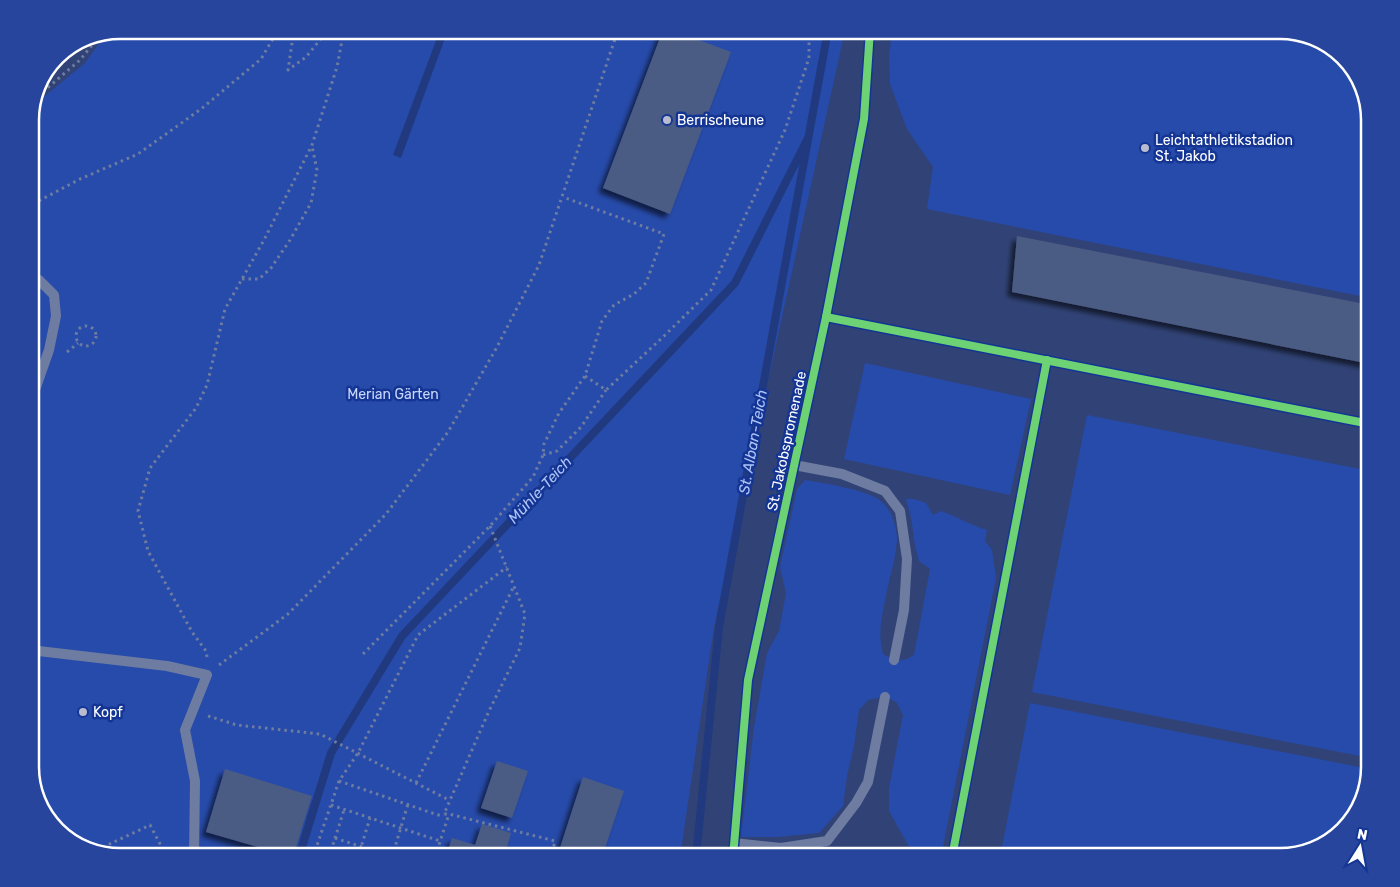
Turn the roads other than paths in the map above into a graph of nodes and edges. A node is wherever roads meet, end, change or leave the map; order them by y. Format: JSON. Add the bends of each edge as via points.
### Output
{"nodes":[{"id":1,"x":39,"y":280,"type":"edge"},
{"id":2,"x":39,"y":378,"type":"edge"},
{"id":3,"x":794,"y":465,"type":"dead end"},
{"id":4,"x":39,"y":651,"type":"edge"},
{"id":5,"x":894,"y":660,"type":"dead end"},
{"id":6,"x":885,"y":697,"type":"dead end"},
{"id":7,"x":734,"y":843,"type":"dead end"},
{"id":8,"x":194,"y":848,"type":"edge"}],
"edges":[{"from":1,"to":2,"type":"lane","via":[[54,295],[56,316]]},
{"from":3,"to":5,"type":"lane","via":[[842,474],[885,491],[900,511],[908,559],[904,610]]},
{"from":4,"to":8,"type":"lane","via":[[166,666],[207,675],[185,730],[195,781]]},
{"from":6,"to":7,"type":"lane","via":[[868,782],[826,841],[781,848]]}]}
